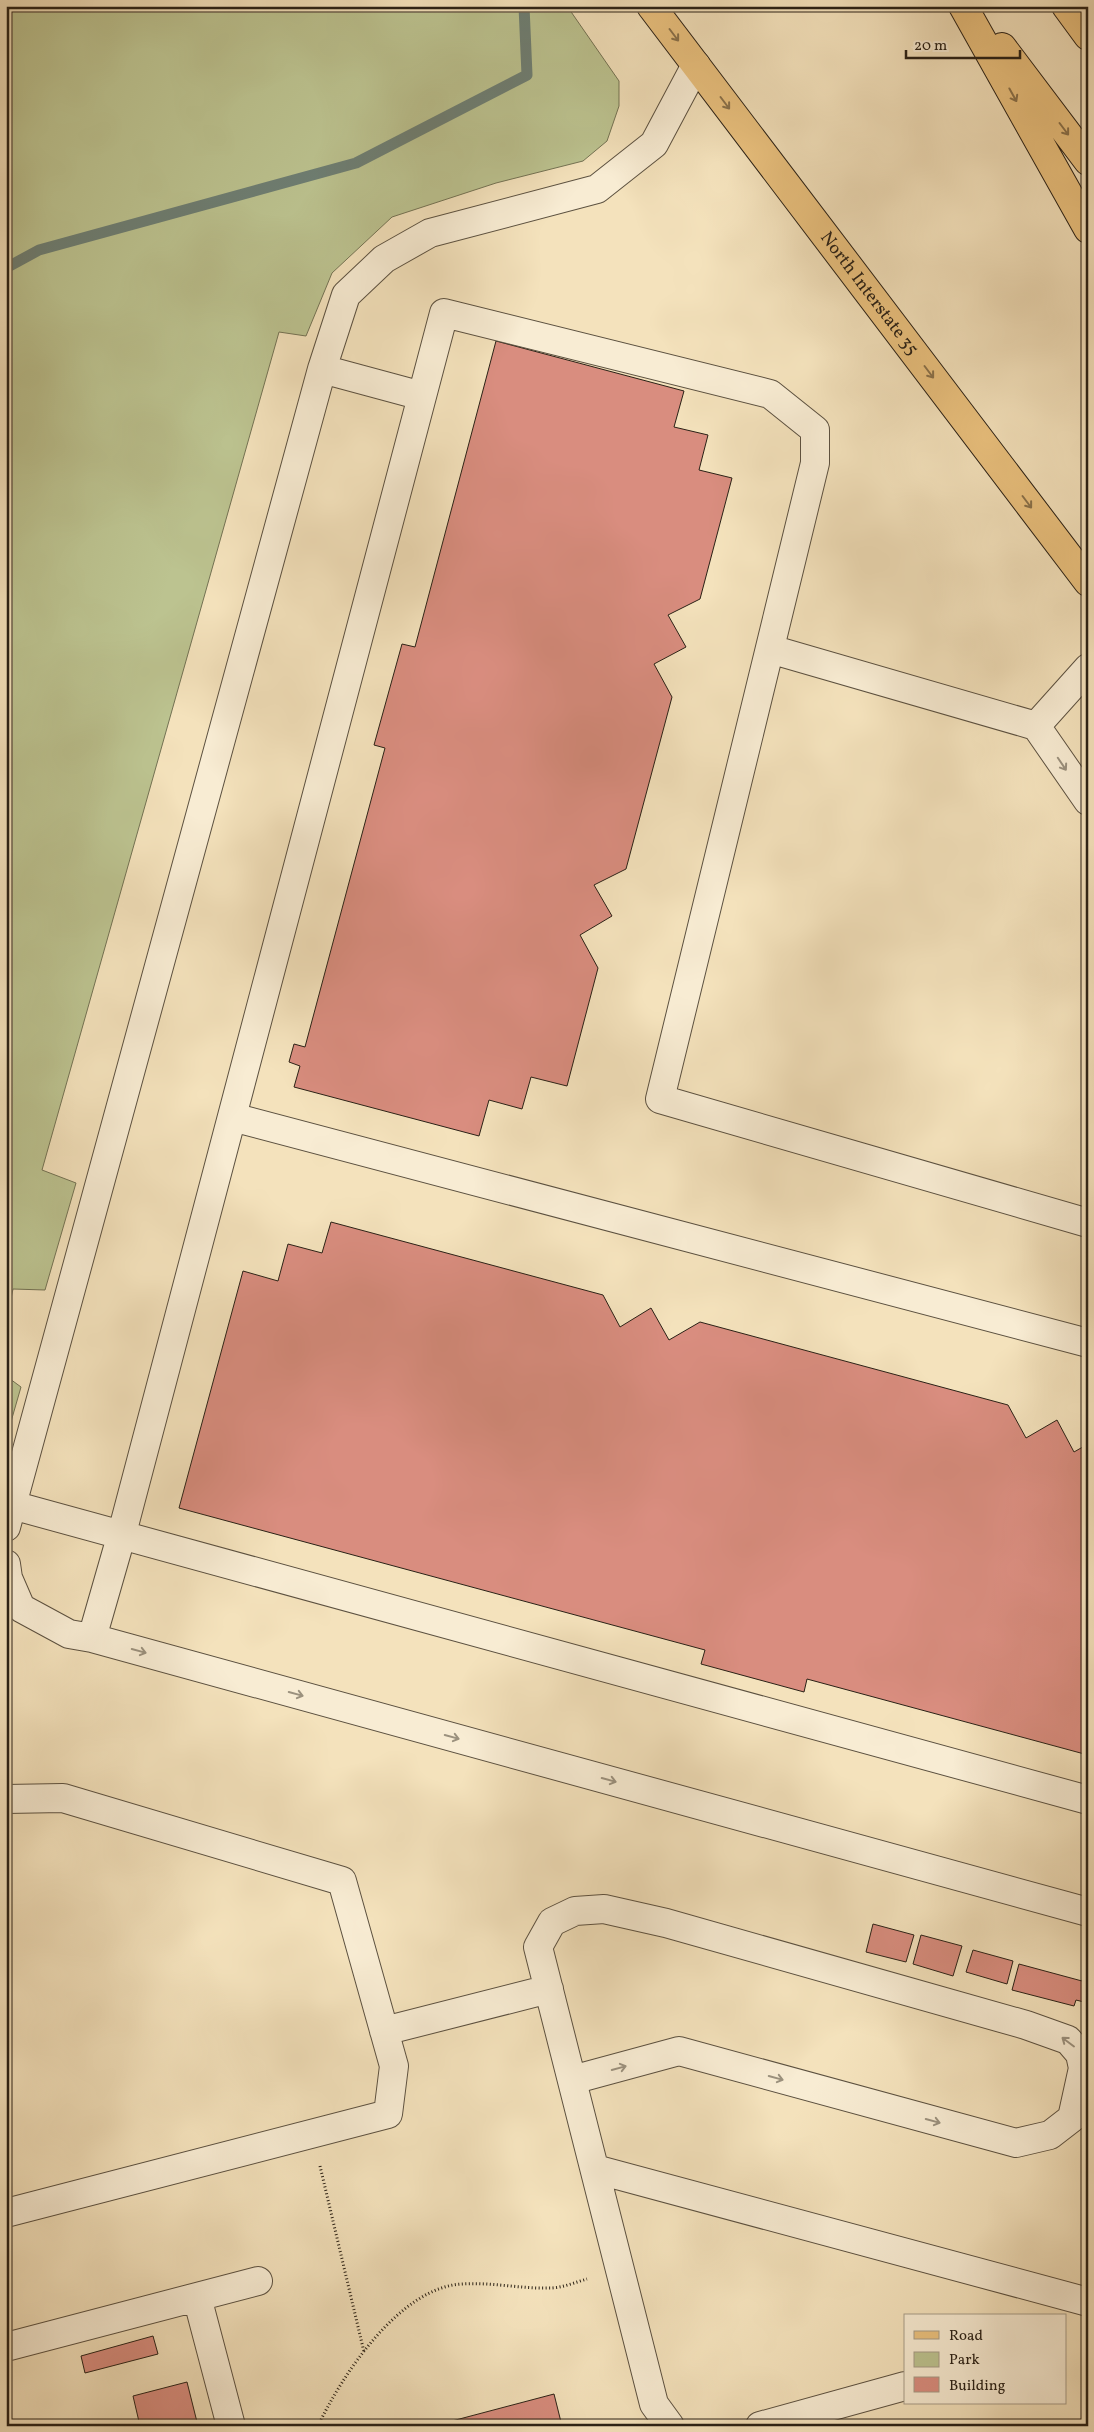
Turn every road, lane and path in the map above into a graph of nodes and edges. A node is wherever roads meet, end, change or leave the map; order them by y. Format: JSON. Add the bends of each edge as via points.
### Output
{"nodes":[{"id":1,"x":652,"y":6,"type":"edge"},
{"id":2,"x":963,"y":6,"type":"edge"},
{"id":3,"x":972,"y":6,"type":"edge"},
{"id":4,"x":1066,"y":6,"type":"edge"},
{"id":5,"x":1075,"y":6,"type":"edge"},
{"id":6,"x":1088,"y":21,"type":"edge"},
{"id":7,"x":1088,"y":36,"type":"edge"},
{"id":8,"x":696,"y":65,"type":"junction"},
{"id":9,"x":1088,"y":161,"type":"edge"},
{"id":10,"x":1088,"y":228,"type":"edge"},
{"id":11,"x":322,"y":369,"type":"junction"},
{"id":12,"x":422,"y":396,"type":"junction"},
{"id":13,"x":1088,"y":582,"type":"edge"},
{"id":14,"x":770,"y":649,"type":"junction"},
{"id":15,"x":1088,"y":668,"type":"edge"},
{"id":16,"x":1036,"y":726,"type":"junction"},
{"id":17,"x":1088,"y":801,"type":"edge"},
{"id":18,"x":232,"y":1117,"type":"junction"},
{"id":19,"x":1088,"y":1223,"type":"edge"},
{"id":20,"x":1088,"y":1343,"type":"edge"},
{"id":21,"x":9,"y":1516,"type":"edge"},
{"id":22,"x":122,"y":1537,"type":"junction"},
{"id":23,"x":6,"y":1564,"type":"edge"},
{"id":24,"x":92,"y":1638,"type":"junction"},
{"id":25,"x":6,"y":1799,"type":"edge"},
{"id":26,"x":1088,"y":1800,"type":"edge"},
{"id":27,"x":1088,"y":1912,"type":"edge"},
{"id":28,"x":549,"y":1989,"type":"junction"},
{"id":29,"x":384,"y":2031,"type":"junction"},
{"id":30,"x":572,"y":2080,"type":"junction"},
{"id":31,"x":312,"y":2134,"type":"junction"},
{"id":32,"x":595,"y":2169,"type":"junction"},
{"id":33,"x":6,"y":2213,"type":"edge"},
{"id":34,"x":621,"y":2271,"type":"junction"},
{"id":35,"x":258,"y":2281,"type":"dead end"},
{"id":36,"x":197,"y":2296,"type":"junction"},
{"id":37,"x":1088,"y":2302,"type":"edge"},
{"id":38,"x":6,"y":2347,"type":"edge"},
{"id":39,"x":364,"y":2353,"type":"junction"},
{"id":40,"x":904,"y":2386,"type":"edge"},
{"id":41,"x":231,"y":2426,"type":"edge"},
{"id":42,"x":318,"y":2426,"type":"edge"},
{"id":43,"x":323,"y":2426,"type":"edge"},
{"id":44,"x":338,"y":2426,"type":"edge"},
{"id":45,"x":670,"y":2426,"type":"edge"},
{"id":46,"x":760,"y":2426,"type":"edge"}],
"edges":[{"from":1,"to":8,"type":"main road","name":"North Interstate 35","one_way":true},
{"from":2,"to":10,"type":"main road","one_way":true},
{"from":3,"to":9,"type":"main road","one_way":true},
{"from":4,"to":7,"type":"main road"},
{"from":5,"to":6,"type":"main road"},
{"from":8,"to":11,"type":"lane","via":[[654,144],[596,189],[430,233],[384,259],[346,295]]},
{"from":8,"to":13,"type":"main road","name":"North Interstate 35","one_way":true},
{"from":11,"to":12,"type":"lane"},
{"from":11,"to":21,"type":"lane"},
{"from":12,"to":14,"type":"lane","via":[[444,313],[770,394],[814,430],[815,464]]},
{"from":12,"to":18,"type":"lane"},
{"from":14,"to":16,"type":"lane"},
{"from":14,"to":19,"type":"lane","via":[[660,1098]]},
{"from":15,"to":16,"type":"lane"},
{"from":16,"to":17,"type":"lane","one_way":true},
{"from":18,"to":20,"type":"lane"},
{"from":18,"to":22,"type":"lane"},
{"from":21,"to":22,"type":"lane"},
{"from":22,"to":24,"type":"lane"},
{"from":22,"to":26,"type":"lane"},
{"from":23,"to":24,"type":"lane","via":[[8,1578],[21,1608],[69,1634]]},
{"from":24,"to":27,"type":"lane","one_way":true},
{"from":25,"to":29,"type":"lane","via":[[63,1798],[342,1881]]},
{"from":28,"to":29,"type":"lane"},
{"from":28,"to":30,"type":"lane"},
{"from":30,"to":28,"type":"lane","one_way":true,"via":[[679,2051],[1016,2143],[1050,2135],[1072,2118],[1083,2068],[1080,2054],[1068,2040],[1051,2034],[604,1908],[576,1910],[552,1922],[538,1947]]},
{"from":29,"to":31,"type":"lane","via":[[394,2066],[388,2114]]},
{"from":30,"to":32,"type":"lane"},
{"from":31,"to":33,"type":"lane"},
{"from":31,"to":39,"type":"path"},
{"from":32,"to":34,"type":"lane"},
{"from":32,"to":37,"type":"lane"},
{"from":34,"to":39,"type":"path","via":[[552,2288],[462,2284],[434,2290],[407,2308],[378,2334]]},
{"from":34,"to":45,"type":"lane","via":[[654,2404]]},
{"from":35,"to":36,"type":"lane"},
{"from":36,"to":38,"type":"lane"},
{"from":36,"to":41,"type":"lane"},
{"from":39,"to":42,"type":"path","via":[[343,2380]]},
{"from":40,"to":46,"type":"lane"},
{"from":43,"to":44,"type":"path"}]}
